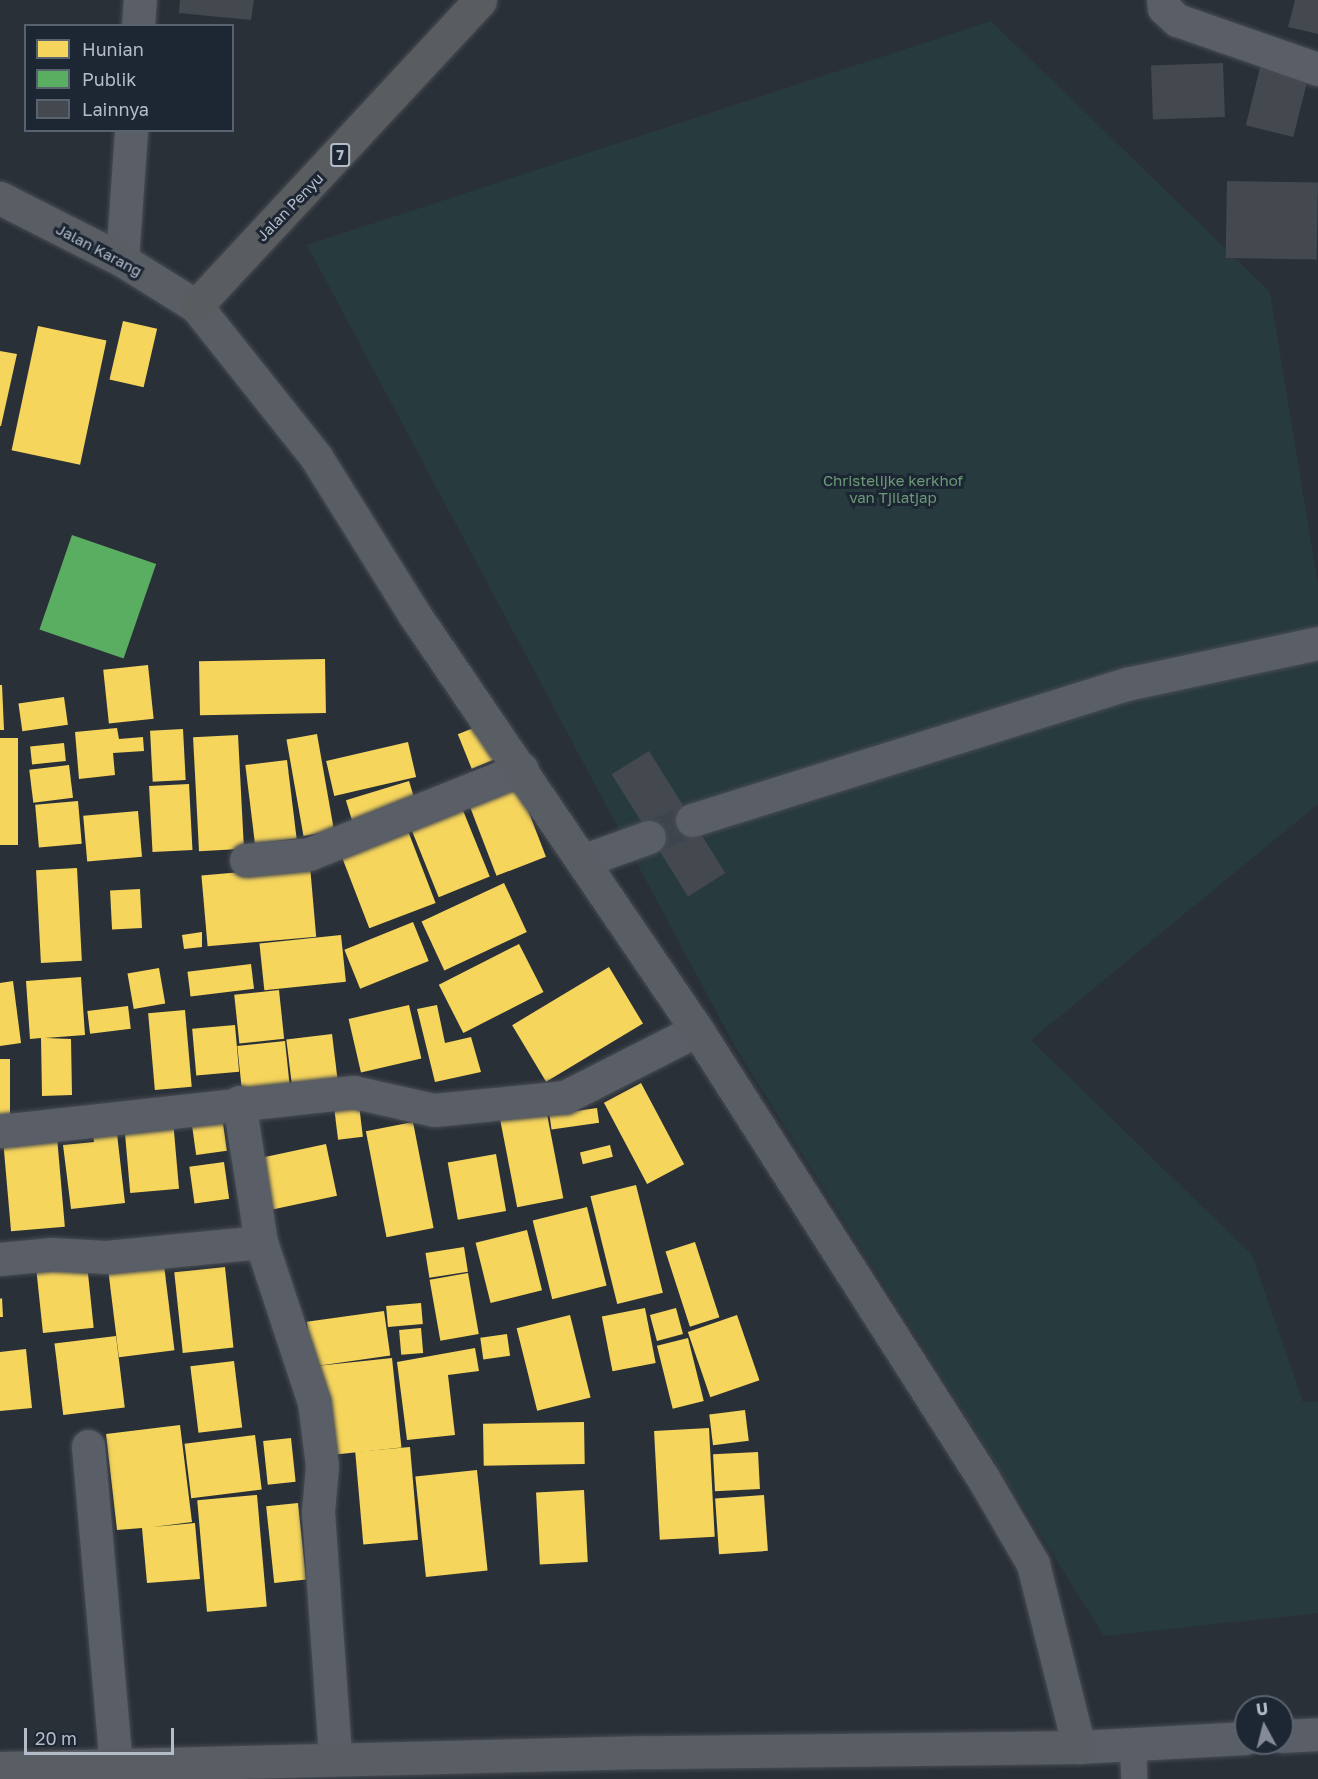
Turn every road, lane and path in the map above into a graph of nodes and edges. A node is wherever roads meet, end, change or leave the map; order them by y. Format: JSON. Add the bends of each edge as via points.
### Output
{"nodes":[{"id":1,"x":140,"y":0,"type":"edge"},
{"id":2,"x":480,"y":0,"type":"edge"},
{"id":3,"x":1162,"y":0,"type":"edge"},
{"id":4,"x":138,"y":24,"type":"edge"},
{"id":5,"x":1318,"y":69,"type":"edge"},
{"id":6,"x":131,"y":132,"type":"edge"},
{"id":7,"x":0,"y":198,"type":"edge"},
{"id":8,"x":122,"y":260,"type":"junction"},
{"id":9,"x":196,"y":306,"type":"junction"},
{"id":10,"x":1318,"y":643,"type":"edge"},
{"id":11,"x":522,"y":770,"type":"junction"},
{"id":12,"x":692,"y":820,"type":"tunnel mouth"},
{"id":13,"x":649,"y":837,"type":"tunnel mouth"},
{"id":14,"x":246,"y":860,"type":"dead end"},
{"id":15,"x":585,"y":860,"type":"junction"},
{"id":16,"x":697,"y":1030,"type":"junction"},
{"id":17,"x":239,"y":1102,"type":"junction"},
{"id":18,"x":0,"y":1131,"type":"edge"},
{"id":19,"x":261,"y":1242,"type":"junction"},
{"id":20,"x":0,"y":1258,"type":"edge"},
{"id":21,"x":88,"y":1446,"type":"dead end"},
{"id":22,"x":1318,"y":1734,"type":"edge"},
{"id":23,"x":1294,"y":1735,"type":"edge"},
{"id":24,"x":1234,"y":1739,"type":"edge"},
{"id":25,"x":1133,"y":1743,"type":"junction"},
{"id":26,"x":1079,"y":1747,"type":"junction"},
{"id":27,"x":335,"y":1758,"type":"junction"},
{"id":28,"x":116,"y":1765,"type":"junction"},
{"id":29,"x":0,"y":1768,"type":"edge"},
{"id":30,"x":1134,"y":1779,"type":"edge"}],
"edges":[{"from":1,"to":4,"type":"street"},
{"from":2,"to":9,"type":"highway","name":"Jalan Penyu","number":"7"},
{"from":3,"to":5,"type":"street","via":[[1164,8],[1178,20]]},
{"from":6,"to":8,"type":"street"},
{"from":7,"to":8,"type":"street","name":"Jalan Karang"},
{"from":8,"to":9,"type":"street","name":"Jalan Karang"},
{"from":9,"to":11,"type":"street","name":"Jalan Karang","via":[[316,457],[414,614]]},
{"from":10,"to":12,"type":"street","via":[[1127,684]]},
{"from":11,"to":14,"type":"street","via":[[309,854]]},
{"from":11,"to":15,"type":"street","name":"Jalan Karang"},
{"from":13,"to":15,"type":"street"},
{"from":15,"to":16,"type":"street","name":"Jalan Karang"},
{"from":16,"to":17,"type":"street","via":[[565,1097],[434,1110],[354,1092]]},
{"from":16,"to":26,"type":"street","name":"Jalan Karang","via":[[983,1478],[1033,1564]]},
{"from":17,"to":18,"type":"street"},
{"from":17,"to":19,"type":"street"},
{"from":19,"to":20,"type":"street","via":[[106,1257],[52,1254]]},
{"from":19,"to":27,"type":"street","via":[[314,1402],[322,1466],[318,1512]]},
{"from":21,"to":28,"type":"street"},
{"from":22,"to":23,"type":"street"},
{"from":24,"to":25,"type":"street"},
{"from":25,"to":26,"type":"street"},
{"from":25,"to":30,"type":"lane"},
{"from":26,"to":27,"type":"street","via":[[1004,1745]]},
{"from":27,"to":28,"type":"street"},
{"from":28,"to":29,"type":"street"}]}
